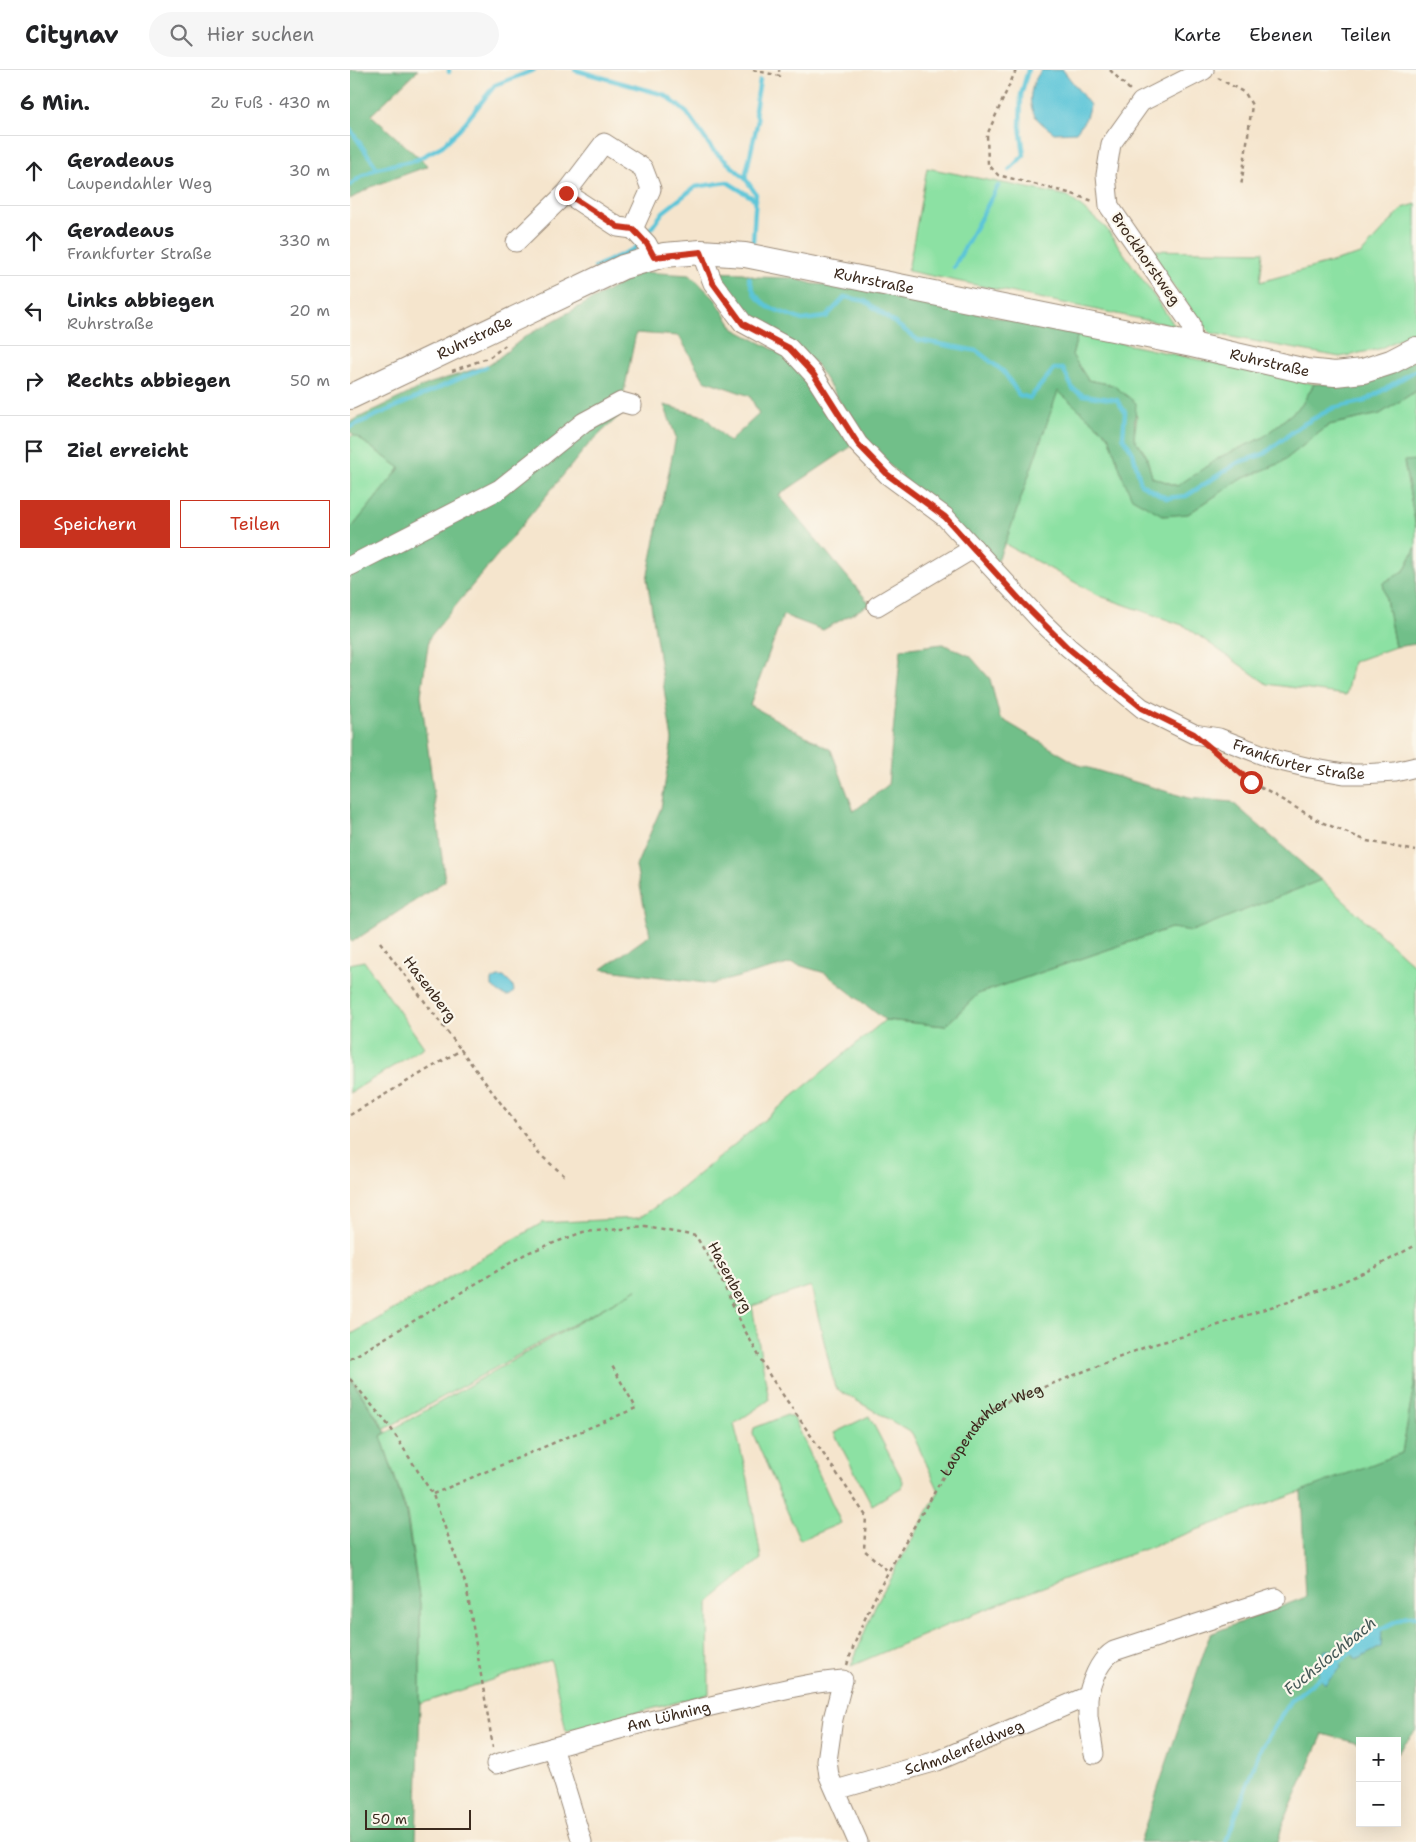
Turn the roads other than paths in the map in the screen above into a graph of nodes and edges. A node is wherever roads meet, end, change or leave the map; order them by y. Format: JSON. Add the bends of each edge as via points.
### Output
{"nodes":[{"id":1,"x":1204,"y":70,"type":"edge"},
{"id":2,"x":566,"y":193,"type":"junction"},
{"id":3,"x":633,"y":229,"type":"junction"},
{"id":4,"x":516,"y":242,"type":"dead end"},
{"id":5,"x":650,"y":250,"type":"junction"},
{"id":6,"x":701,"y":252,"type":"junction"},
{"id":7,"x":1192,"y":346,"type":"junction"},
{"id":8,"x":1416,"y":349,"type":"edge"},
{"id":9,"x":350,"y":397,"type":"edge"},
{"id":10,"x":632,"y":405,"type":"dead end"},
{"id":11,"x":974,"y":548,"type":"junction"},
{"id":12,"x":350,"y":566,"type":"edge"},
{"id":13,"x":877,"y":606,"type":"dead end"},
{"id":14,"x":1416,"y":767,"type":"edge"},
{"id":15,"x":1276,"y":1598,"type":"dead end"},
{"id":16,"x":1088,"y":1696,"type":"junction"},
{"id":17,"x":553,"y":1747,"type":"junction"},
{"id":18,"x":1094,"y":1754,"type":"dead end"},
{"id":19,"x":496,"y":1764,"type":"road end"},
{"id":20,"x":836,"y":1790,"type":"junction"},
{"id":21,"x":582,"y":1842,"type":"edge"},
{"id":22,"x":858,"y":1842,"type":"edge"}],
"edges":[{"from":1,"to":7,"type":"street","name":"Brockhorstweg","via":[[1141,102],[1111,144],[1106,175],[1108,206],[1191,324]]},
{"from":2,"to":3,"type":"street","via":[[618,227]]},
{"from":2,"to":3,"type":"street","via":[[604,143],[643,168],[651,189]]},
{"from":2,"to":4,"type":"street"},
{"from":3,"to":5,"type":"street"},
{"from":5,"to":6,"type":"main road","name":"Ruhrstraße"},
{"from":5,"to":9,"type":"main road","name":"Ruhrstraße","via":[[622,267]]},
{"from":6,"to":7,"type":"main road","name":"Ruhrstraße","via":[[744,255]]},
{"from":6,"to":11,"type":"street","name":"Frankfurter Straße","via":[[713,283],[743,324],[789,348],[814,375],[858,444],[888,475],[945,517]]},
{"from":7,"to":8,"type":"main road","name":"Ruhrstraße","via":[[1306,371],[1335,374],[1363,371]]},
{"from":10,"to":12,"type":"street","via":[[621,402],[584,422],[500,489]]},
{"from":11,"to":13,"type":"street"},
{"from":11,"to":14,"type":"street","name":"Frankfurter Straße","via":[[1068,648],[1159,718],[1194,734],[1219,738],[1276,760],[1310,768],[1361,774]]},
{"from":15,"to":16,"type":"street","via":[[1114,1650],[1093,1678]]},
{"from":16,"to":18,"type":"street"},
{"from":16,"to":20,"type":"street","name":"Schmalenfeldweg","via":[[937,1761]]},
{"from":17,"to":19,"type":"street","name":"Am Lühning"},
{"from":17,"to":20,"type":"street","name":"Am Lühning","via":[[691,1711],[817,1682],[843,1680],[827,1761]]},
{"from":17,"to":21,"type":"street"},
{"from":20,"to":22,"type":"street"}]}
